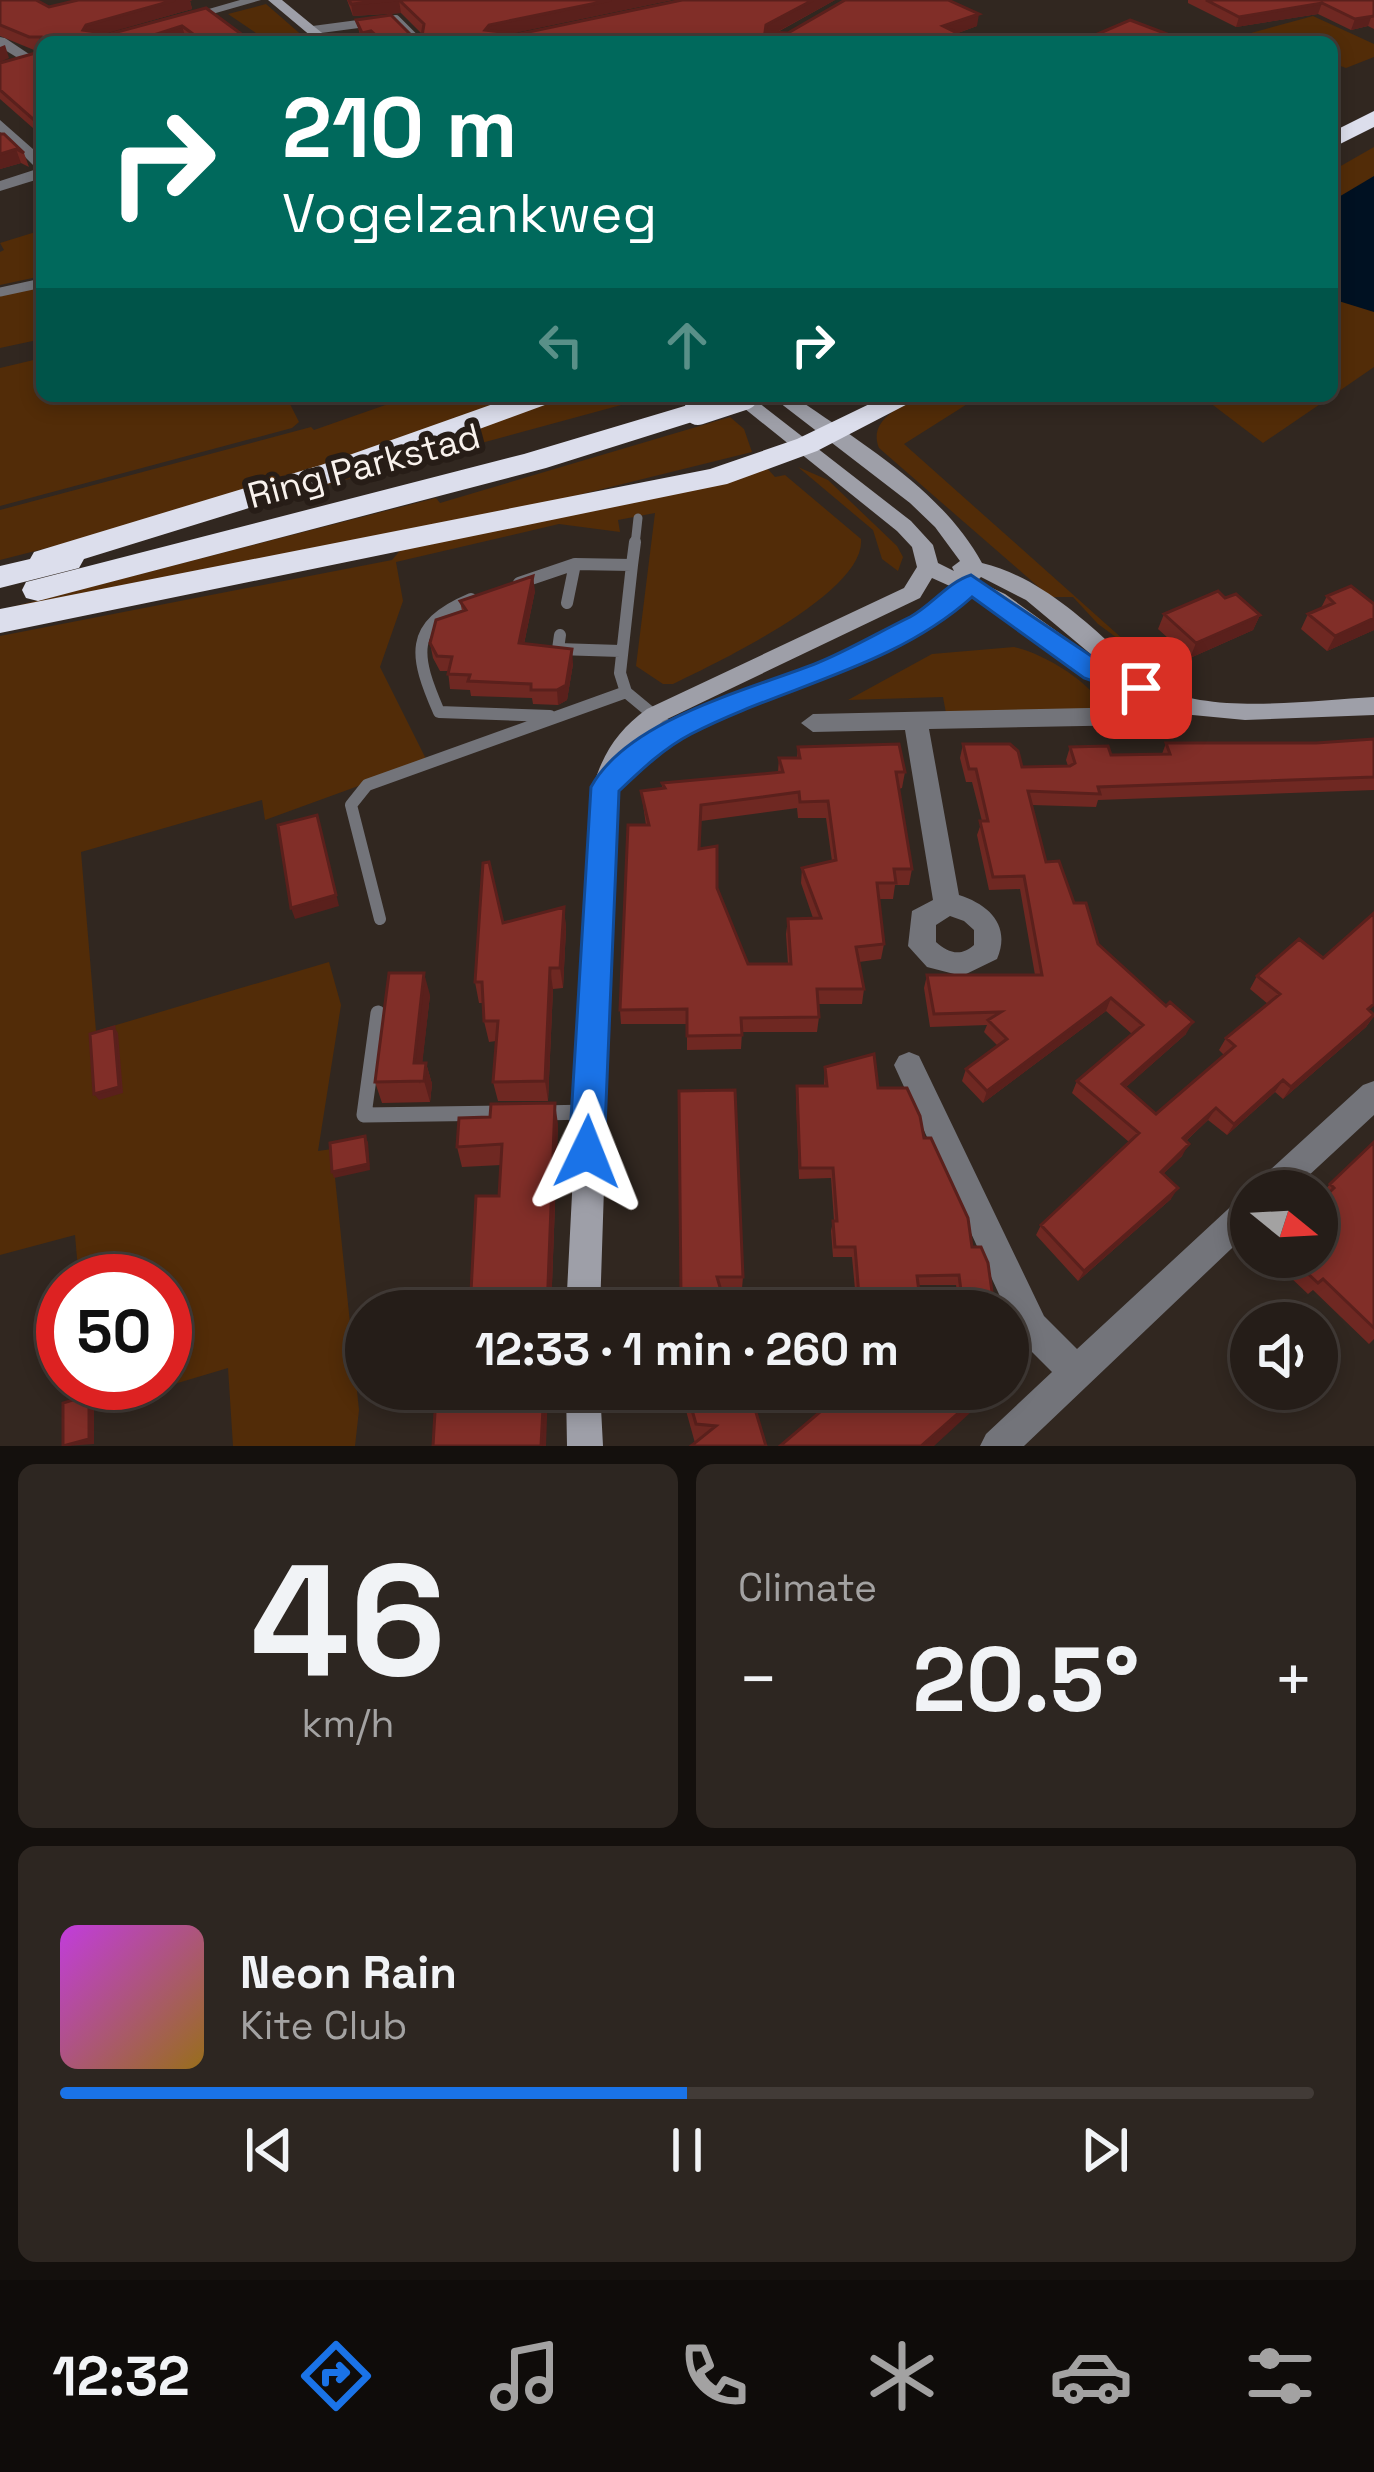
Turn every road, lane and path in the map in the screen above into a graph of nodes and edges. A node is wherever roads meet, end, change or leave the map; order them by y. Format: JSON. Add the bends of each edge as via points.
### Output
{"nodes":[{"id":1,"x":255,"y":0,"type":"edge"},
{"id":2,"x":274,"y":0,"type":"edge"},
{"id":3,"x":211,"y":5,"type":"edge"},
{"id":4,"x":156,"y":26,"type":"edge"},
{"id":5,"x":313,"y":30,"type":"junction"},
{"id":6,"x":234,"y":31,"type":"edge"},
{"id":7,"x":320,"y":36,"type":"edge"},
{"id":8,"x":413,"y":36,"type":"edge"},
{"id":9,"x":0,"y":41,"type":"edge"},
{"id":10,"x":30,"y":61,"type":"edge"},
{"id":11,"x":1368,"y":109,"type":"edge"},
{"id":12,"x":1338,"y":118,"type":"edge"},
{"id":13,"x":0,"y":124,"type":"edge"},
{"id":14,"x":1338,"y":136,"type":"edge"},
{"id":15,"x":36,"y":163,"type":"edge"},
{"id":16,"x":36,"y":171,"type":"edge"},
{"id":17,"x":0,"y":186,"type":"edge"},
{"id":18,"x":36,"y":285,"type":"edge"},
{"id":19,"x":0,"y":292,"type":"edge"},
{"id":20,"x":526,"y":402,"type":"edge"},
{"id":21,"x":681,"y":402,"type":"edge"},
{"id":22,"x":682,"y":402,"type":"edge"},
{"id":23,"x":752,"y":402,"type":"edge"},
{"id":24,"x":786,"y":402,"type":"edge"},
{"id":25,"x":897,"y":402,"type":"edge"},
{"id":26,"x":820,"y":439,"type":"junction"},
{"id":27,"x":638,"y":518,"type":"dead end"},
{"id":28,"x":574,"y":564,"type":"junction"},
{"id":29,"x":632,"y":565,"type":"junction"},
{"id":30,"x":928,"y":567,"type":"junction"},
{"id":31,"x":972,"y":575,"type":"junction"},
{"id":32,"x":0,"y":576,"type":"edge"},
{"id":33,"x":509,"y":586,"type":"edge"},
{"id":34,"x":487,"y":594,"type":"edge"},
{"id":35,"x":0,"y":600,"type":"edge"},
{"id":36,"x":567,"y":603,"type":"dead end"},
{"id":37,"x":0,"y":621,"type":"edge"},
{"id":38,"x":560,"y":635,"type":"dead end"},
{"id":39,"x":620,"y":651,"type":"junction"},
{"id":40,"x":626,"y":692,"type":"junction"},
{"id":41,"x":1182,"y":705,"type":"junction"},
{"id":42,"x":1374,"y":706,"type":"edge"},
{"id":43,"x":557,"y":717,"type":"junction"},
{"id":44,"x":916,"y":721,"type":"junction"},
{"id":45,"x":813,"y":722,"type":"dead end"},
{"id":46,"x":664,"y":723,"type":"junction"},
{"id":47,"x":947,"y":904,"type":"dead end"},
{"id":48,"x":380,"y":919,"type":"dead end"},
{"id":49,"x":378,"y":1012,"type":"edge"},
{"id":50,"x":909,"y":1065,"type":"dead end"},
{"id":51,"x":1374,"y":1095,"type":"edge"},
{"id":52,"x":588,"y":1112,"type":"junction"},
{"id":53,"x":1293,"y":1170,"type":"edge"},
{"id":54,"x":1230,"y":1229,"type":"edge"},
{"id":55,"x":584,"y":1290,"type":"edge"},
{"id":56,"x":1004,"y":1290,"type":"edge"},
{"id":57,"x":1029,"y":1335,"type":"edge"},
{"id":58,"x":1076,"y":1372,"type":"junction"},
{"id":59,"x":584,"y":1410,"type":"edge"},
{"id":60,"x":585,"y":1446,"type":"edge"},
{"id":61,"x":998,"y":1446,"type":"edge"}],
"edges":[{"from":1,"to":3,"type":"street"},
{"from":2,"to":5,"type":"main road"},
{"from":3,"to":4,"type":"street"},
{"from":3,"to":6,"type":"street"},
{"from":5,"to":7,"type":"main road"},
{"from":5,"to":8,"type":"lane","via":[[396,20]]},
{"from":9,"to":10,"type":"street"},
{"from":11,"to":12,"type":"highway"},
{"from":11,"to":14,"type":"highway"},
{"from":13,"to":15,"type":"street"},
{"from":16,"to":17,"type":"street"},
{"from":18,"to":19,"type":"lane"},
{"from":20,"to":32,"type":"highway"},
{"from":21,"to":32,"type":"highway","name":"Ring Parkstad"},
{"from":22,"to":35,"type":"highway","name":"Ring Parkstad","via":[[448,484]]},
{"from":23,"to":26,"type":"main road"},
{"from":24,"to":26,"type":"main road"},
{"from":25,"to":26,"type":"highway"},
{"from":26,"to":30,"type":"main road","via":[[922,545]]},
{"from":26,"to":31,"type":"main road","via":[[952,532]]},
{"from":26,"to":37,"type":"highway","via":[[650,493]]},
{"from":27,"to":29,"type":"lane"},
{"from":28,"to":29,"type":"lane"},
{"from":28,"to":33,"type":"lane"},
{"from":28,"to":36,"type":"lane"},
{"from":29,"to":39,"type":"lane"},
{"from":30,"to":31,"type":"main road"},
{"from":30,"to":46,"type":"main road","via":[[912,593]]},
{"from":31,"to":41,"type":"main road","via":[[1094,671]]},
{"from":31,"to":46,"type":"main road","via":[[949,607],[832,667]]},
{"from":34,"to":43,"type":"lane","via":[[444,608],[423,633],[417,664],[439,712]]},
{"from":38,"to":39,"type":"lane","via":[[558,649]]},
{"from":39,"to":40,"type":"lane"},
{"from":40,"to":43,"type":"lane"},
{"from":40,"to":46,"type":"lane"},
{"from":41,"to":42,"type":"main road"},
{"from":41,"to":44,"type":"street","via":[[1137,716]]},
{"from":43,"to":48,"type":"lane","via":[[367,785],[351,805]]},
{"from":44,"to":45,"type":"street"},
{"from":44,"to":47,"type":"street"},
{"from":46,"to":52,"type":"main road","via":[[605,787]]},
{"from":49,"to":52,"type":"lane","via":[[364,1115]]},
{"from":50,"to":56,"type":"street"},
{"from":51,"to":53,"type":"street"},
{"from":52,"to":55,"type":"main road"},
{"from":54,"to":58,"type":"street"},
{"from":57,"to":58,"type":"street"},
{"from":58,"to":61,"type":"street"},
{"from":59,"to":60,"type":"main road"}]}
